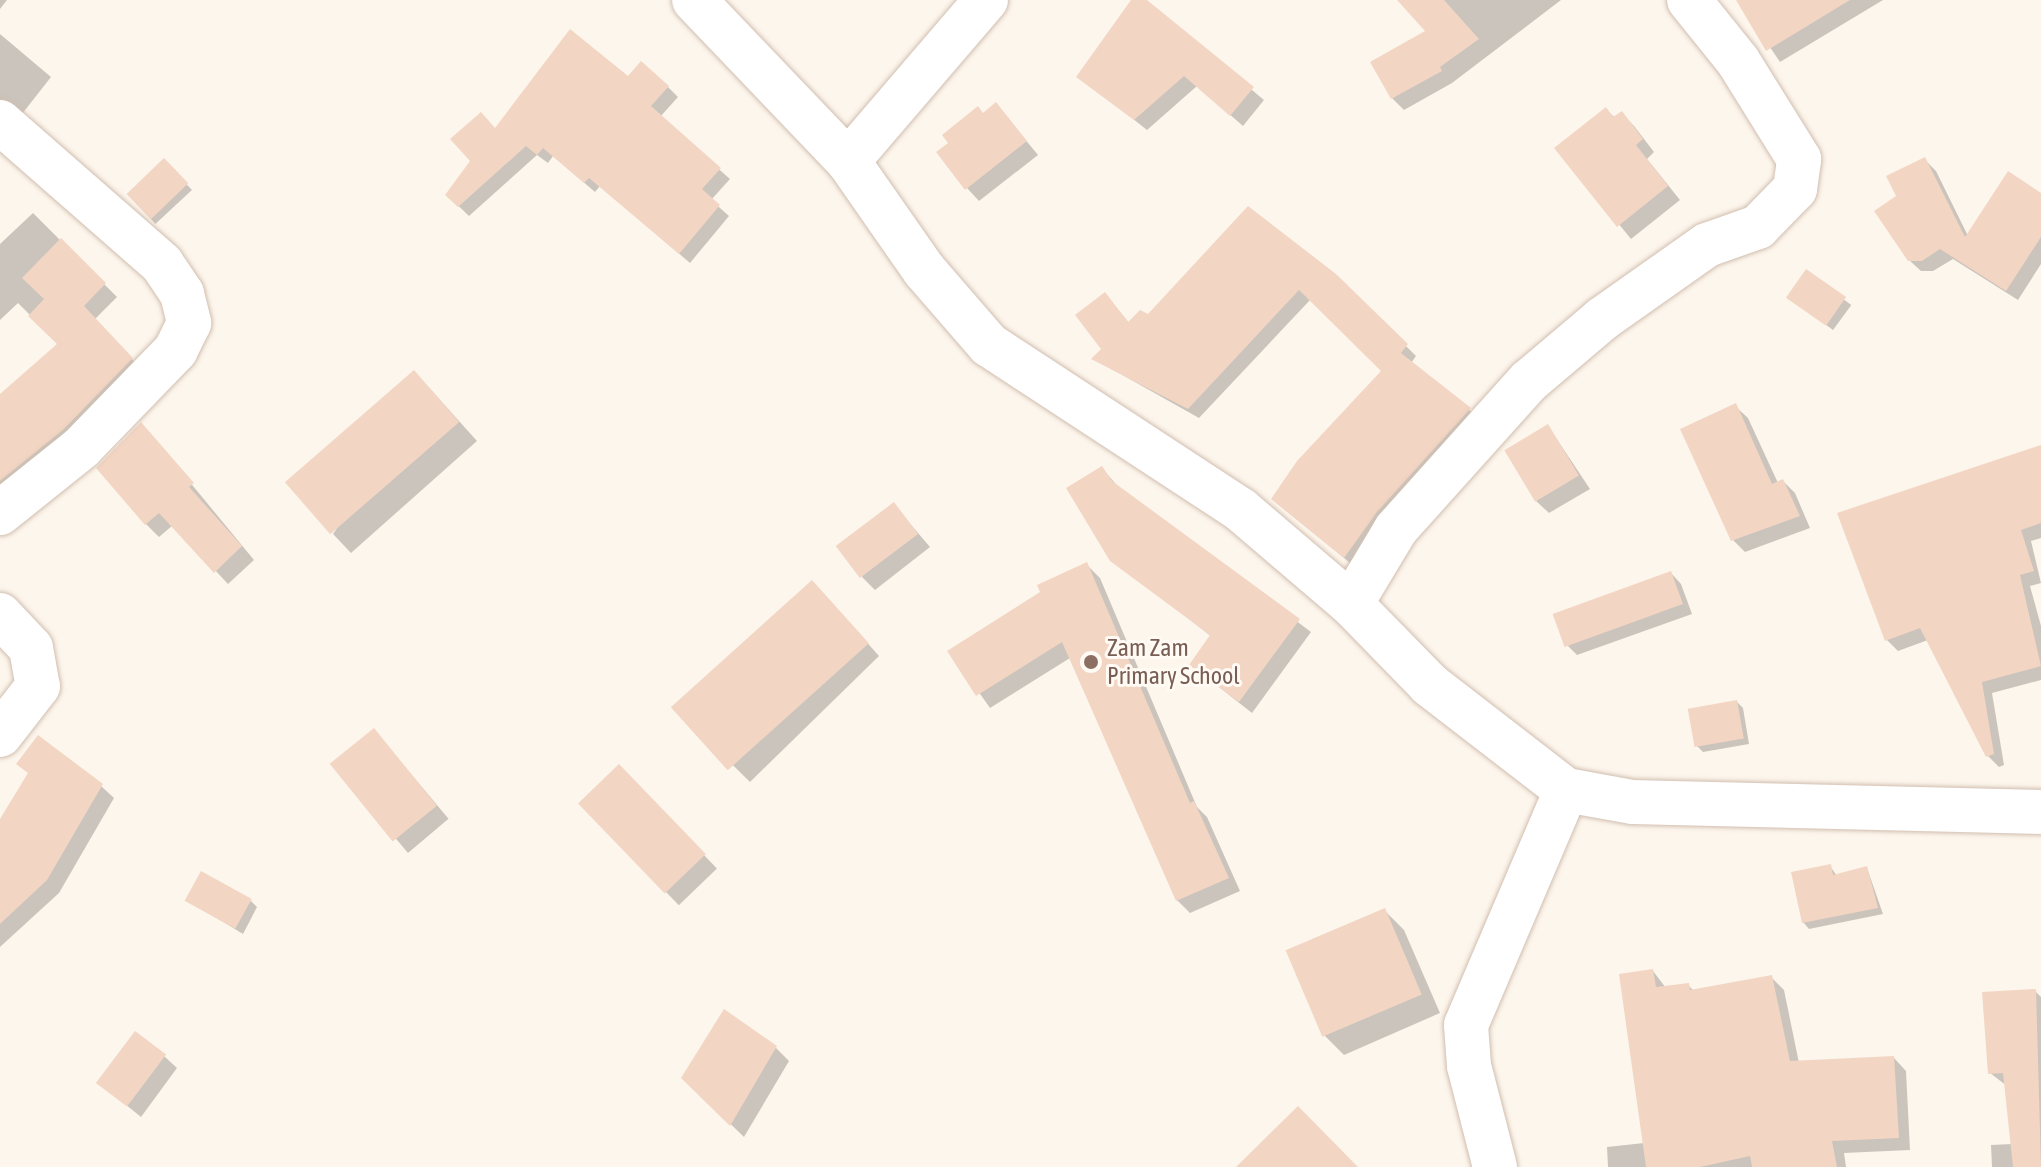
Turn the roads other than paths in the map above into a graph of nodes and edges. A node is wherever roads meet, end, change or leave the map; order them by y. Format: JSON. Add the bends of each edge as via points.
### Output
{"nodes":[{"id":1,"x":694,"y":0,"type":"edge"},
{"id":2,"x":986,"y":0,"type":"edge"},
{"id":3,"x":1689,"y":0,"type":"edge"},
{"id":4,"x":0,"y":122,"type":"edge"},
{"id":5,"x":848,"y":161,"type":"junction"},
{"id":6,"x":0,"y":513,"type":"edge"},
{"id":7,"x":1351,"y":604,"type":"junction"},
{"id":8,"x":0,"y":615,"type":"edge"},
{"id":9,"x":0,"y":735,"type":"edge"},
{"id":10,"x":1566,"y":790,"type":"junction"},
{"id":11,"x":2041,"y":812,"type":"edge"},
{"id":12,"x":1495,"y":1167,"type":"edge"}],
"edges":[{"from":1,"to":5,"type":"street"},
{"from":2,"to":5,"type":"street"},
{"from":3,"to":7,"type":"street","via":[[1738,61],[1799,159],[1795,189],[1758,227],[1707,245],[1602,319],[1529,381],[1396,529]]},
{"from":4,"to":6,"type":"street","via":[[162,264],[182,294],[189,323],[176,350],[81,448]]},
{"from":5,"to":7,"type":"street","via":[[924,270],[989,345],[1241,510]]},
{"from":7,"to":10,"type":"street","via":[[1430,685]]},
{"from":8,"to":9,"type":"street","via":[[31,648],[38,686]]},
{"from":10,"to":11,"type":"street","via":[[1633,802]]},
{"from":10,"to":12,"type":"street","via":[[1466,1025],[1469,1066]]}]}
